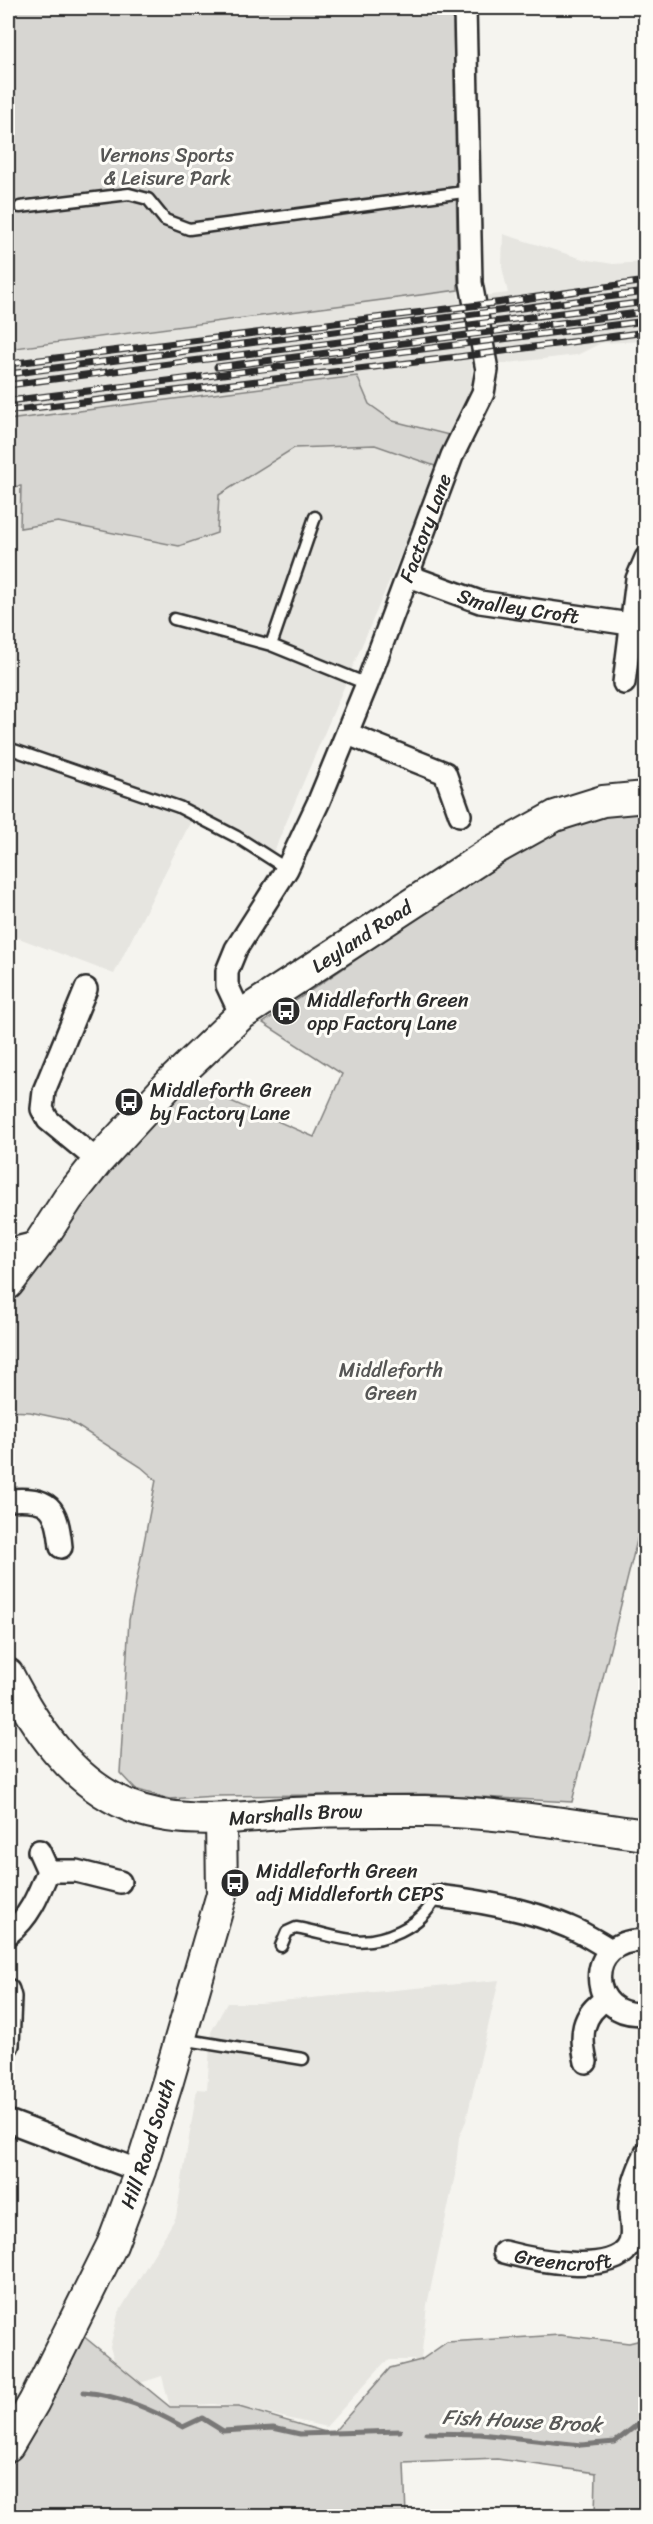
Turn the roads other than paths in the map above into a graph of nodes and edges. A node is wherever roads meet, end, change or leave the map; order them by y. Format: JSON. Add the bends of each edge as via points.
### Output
{"nodes":[{"id":1,"x":465,"y":8,"type":"edge"},
{"id":2,"x":471,"y":191,"type":"junction"},
{"id":3,"x":20,"y":207,"type":"dead end"},
{"id":4,"x":315,"y":517,"type":"dead end"},
{"id":5,"x":645,"y":558,"type":"edge"},
{"id":6,"x":409,"y":576,"type":"junction"},
{"id":7,"x":174,"y":619,"type":"dead end"},
{"id":8,"x":630,"y":624,"type":"junction"},
{"id":9,"x":271,"y":645,"type":"junction"},
{"id":10,"x":624,"y":683,"type":"dead end"},
{"id":11,"x":367,"y":684,"type":"junction"},
{"id":12,"x":348,"y":734,"type":"junction"},
{"id":13,"x":8,"y":748,"type":"edge"},
{"id":14,"x":645,"y":797,"type":"edge"},
{"id":15,"x":460,"y":815,"type":"dead end"},
{"id":16,"x":287,"y":869,"type":"junction"},
{"id":17,"x":86,"y":989,"type":"dead end"},
{"id":18,"x":241,"y":1015,"type":"junction"},
{"id":19,"x":98,"y":1161,"type":"junction"},
{"id":20,"x":40,"y":1242,"type":"junction"},
{"id":21,"x":8,"y":1250,"type":"edge"},
{"id":22,"x":8,"y":1284,"type":"edge"},
{"id":23,"x":8,"y":1500,"type":"edge"},
{"id":24,"x":61,"y":1547,"type":"dead end"},
{"id":25,"x":9,"y":1681,"type":"edge"},
{"id":26,"x":220,"y":1819,"type":"junction"},
{"id":27,"x":645,"y":1835,"type":"edge"},
{"id":28,"x":39,"y":1851,"type":"dead end"},
{"id":29,"x":48,"y":1871,"type":"junction"},
{"id":30,"x":120,"y":1882,"type":"dead end"},
{"id":31,"x":436,"y":1896,"type":"joint"},
{"id":32,"x":8,"y":1934,"type":"edge"},
{"id":33,"x":645,"y":1941,"type":"edge"},
{"id":34,"x":281,"y":1946,"type":"dead end"},
{"id":35,"x":611,"y":1950,"type":"junction"},
{"id":36,"x":8,"y":1990,"type":"edge"},
{"id":37,"x":606,"y":1999,"type":"junction"},
{"id":38,"x":645,"y":2013,"type":"edge"},
{"id":39,"x":181,"y":2039,"type":"junction"},
{"id":40,"x":8,"y":2045,"type":"edge"},
{"id":41,"x":303,"y":2059,"type":"dead end"},
{"id":42,"x":586,"y":2062,"type":"dead end"},
{"id":43,"x":8,"y":2121,"type":"edge"},
{"id":44,"x":645,"y":2152,"type":"edge"},
{"id":45,"x":140,"y":2171,"type":"junction"},
{"id":46,"x":504,"y":2252,"type":"dead end"},
{"id":47,"x":8,"y":2446,"type":"edge"}],
"edges":[{"from":1,"to":2,"type":"street","name":"Factory Lane"},
{"from":2,"to":3,"type":"lane","via":[[189,229],[165,220],[148,199],[129,194]]},
{"from":2,"to":6,"type":"street","name":"Factory Lane","via":[[471,284],[487,370],[483,393],[452,456]]},
{"from":4,"to":9,"type":"lane"},
{"from":5,"to":8,"type":"street","via":[[637,579]]},
{"from":6,"to":8,"type":"street","name":"Smalley Croft","via":[[480,602]]},
{"from":6,"to":11,"type":"street","name":"Factory Lane"},
{"from":7,"to":9,"type":"lane"},
{"from":8,"to":10,"type":"street"},
{"from":9,"to":11,"type":"lane"},
{"from":11,"to":12,"type":"street","name":"Factory Lane"},
{"from":12,"to":15,"type":"street","via":[[445,773]]},
{"from":12,"to":16,"type":"street","name":"Factory Lane"},
{"from":13,"to":16,"type":"lane","via":[[179,807]]},
{"from":14,"to":18,"type":"street","name":"Leyland Road","via":[[603,801],[555,816],[494,850]]},
{"from":16,"to":18,"type":"street","name":"Factory Lane","via":[[236,949],[227,971],[227,985]]},
{"from":17,"to":19,"type":"street","via":[[44,1091],[42,1109],[48,1120]]},
{"from":18,"to":19,"type":"street","name":"Leyland Road","via":[[171,1082]]},
{"from":19,"to":20,"type":"street","name":"Leyland Road"},
{"from":20,"to":21,"type":"street"},
{"from":20,"to":22,"type":"street","name":"Leyland Road"},
{"from":23,"to":24,"type":"street","via":[[30,1498],[48,1505],[59,1521]]},
{"from":25,"to":26,"type":"street","name":"Marshalls Brow","via":[[62,1757],[86,1781],[140,1810]]},
{"from":26,"to":27,"type":"street","name":"Marshalls Brow","via":[[295,1813],[426,1811],[503,1816]]},
{"from":26,"to":39,"type":"street","name":"Hill Road South","via":[[222,1894]]},
{"from":28,"to":29,"type":"street"},
{"from":29,"to":30,"type":"street","via":[[76,1871]]},
{"from":29,"to":32,"type":"street","via":[[36,1901],[21,1924]]},
{"from":31,"to":34,"type":"lane","via":[[426,1915],[383,1939],[354,1941],[296,1928],[287,1932]]},
{"from":31,"to":35,"type":"street","via":[[477,1900],[549,1919]]},
{"from":33,"to":35,"type":"street","via":[[621,1943]]},
{"from":35,"to":37,"type":"street","via":[[600,1968],[599,1979]]},
{"from":36,"to":40,"type":"street"},
{"from":37,"to":38,"type":"street","via":[[625,2013]]},
{"from":37,"to":42,"type":"street","via":[[591,2009],[582,2042]]},
{"from":39,"to":41,"type":"lane"},
{"from":39,"to":45,"type":"street","name":"Hill Road South"},
{"from":43,"to":45,"type":"street"},
{"from":44,"to":46,"type":"street","name":"Greencroft","via":[[629,2207],[631,2242],[624,2252],[608,2259],[557,2264]]},
{"from":45,"to":47,"type":"street","name":"Hill Road South","via":[[112,2245]]}]}
